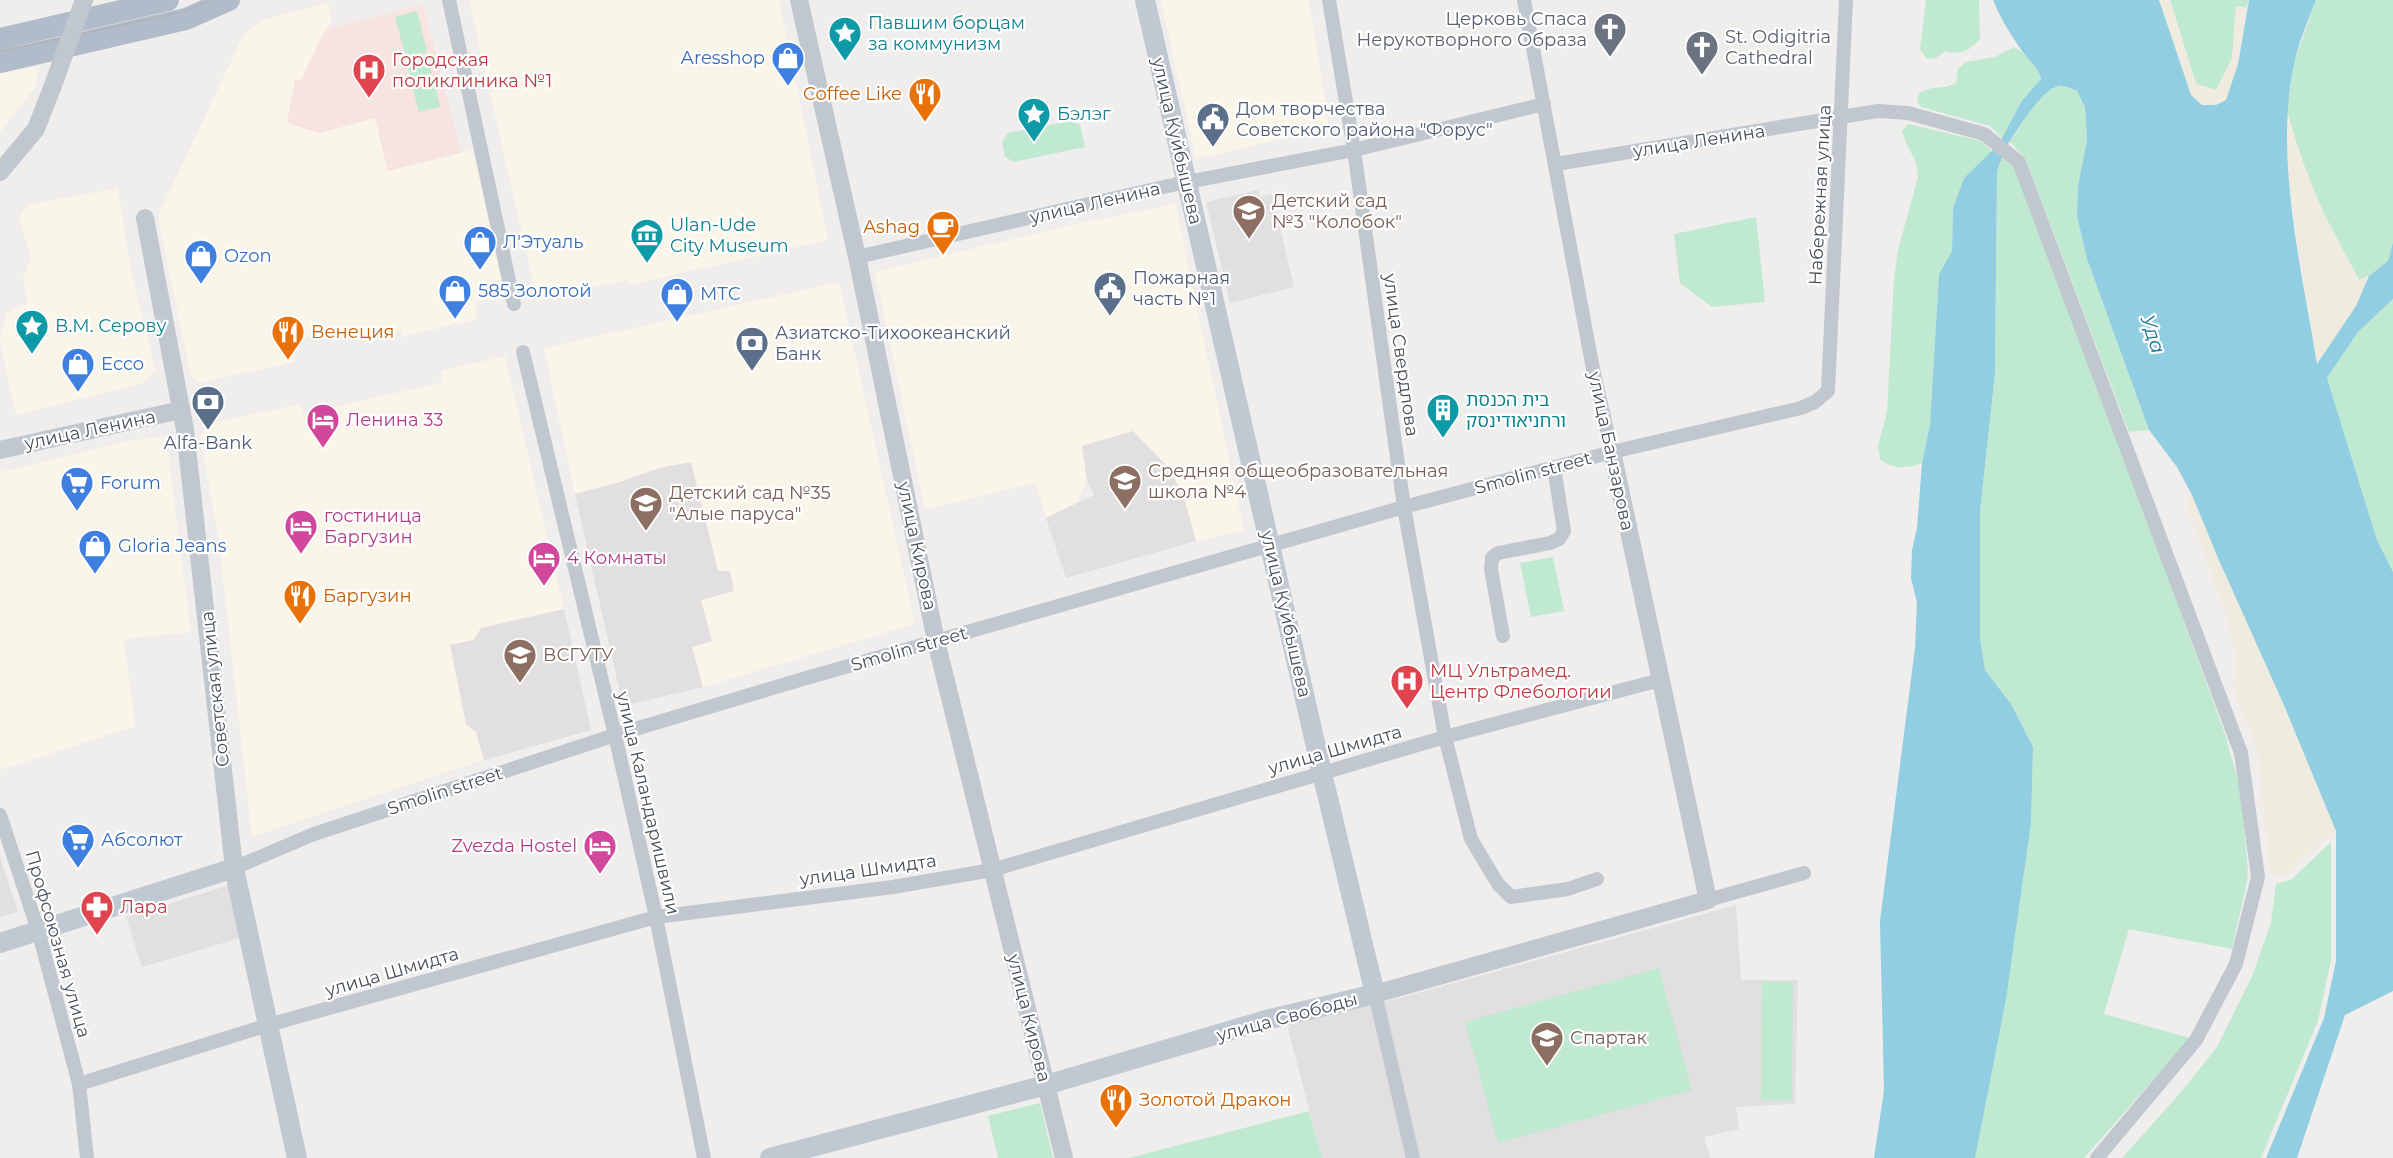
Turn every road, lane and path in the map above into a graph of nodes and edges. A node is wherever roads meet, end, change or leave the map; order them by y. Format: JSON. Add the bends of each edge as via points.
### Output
{"nodes":[{"id":1,"x":84,"y":0,"type":"edge"},
{"id":2,"x":168,"y":0,"type":"edge"},
{"id":3,"x":449,"y":0,"type":"edge"},
{"id":4,"x":799,"y":0,"type":"edge"},
{"id":5,"x":1145,"y":0,"type":"edge"},
{"id":6,"x":1329,"y":0,"type":"edge"},
{"id":7,"x":1524,"y":0,"type":"edge"},
{"id":8,"x":1846,"y":0,"type":"edge"},
{"id":9,"x":226,"y":2,"type":"edge"},
{"id":10,"x":0,"y":39,"type":"edge"},
{"id":11,"x":0,"y":62,"type":"edge"},
{"id":12,"x":1544,"y":104,"type":"junction"},
{"id":13,"x":1842,"y":118,"type":"junction"},
{"id":14,"x":1354,"y":150,"type":"junction"},
{"id":15,"x":1556,"y":164,"type":"junction"},
{"id":16,"x":0,"y":172,"type":"edge"},
{"id":17,"x":1187,"y":182,"type":"junction"},
{"id":18,"x":145,"y":218,"type":"dead end"},
{"id":19,"x":857,"y":257,"type":"junction"},
{"id":20,"x":514,"y":304,"type":"dead end"},
{"id":21,"x":523,"y":352,"type":"dead end"},
{"id":22,"x":1828,"y":391,"type":"joint"},
{"id":23,"x":181,"y":410,"type":"junction"},
{"id":24,"x":0,"y":450,"type":"edge"},
{"id":25,"x":1612,"y":452,"type":"junction"},
{"id":26,"x":1554,"y":467,"type":"junction"},
{"id":27,"x":1404,"y":507,"type":"junction"},
{"id":28,"x":1270,"y":545,"type":"junction"},
{"id":29,"x":1503,"y":636,"type":"dead end"},
{"id":30,"x":936,"y":641,"type":"junction"},
{"id":31,"x":1660,"y":681,"type":"junction"},
{"id":32,"x":615,"y":735,"type":"junction"},
{"id":33,"x":1445,"y":737,"type":"junction"},
{"id":34,"x":1322,"y":773,"type":"junction"},
{"id":35,"x":0,"y":815,"type":"edge"},
{"id":36,"x":234,"y":862,"type":"junction"},
{"id":37,"x":992,"y":870,"type":"junction"},
{"id":38,"x":1804,"y":873,"type":"dead end"},
{"id":39,"x":1597,"y":879,"type":"dead end"},
{"id":40,"x":1708,"y":900,"type":"junction"},
{"id":41,"x":656,"y":917,"type":"junction"},
{"id":42,"x":36,"y":924,"type":"junction"},
{"id":43,"x":0,"y":929,"type":"edge"},
{"id":44,"x":0,"y":942,"type":"edge"},
{"id":45,"x":1376,"y":994,"type":"junction"},
{"id":46,"x":268,"y":1025,"type":"junction"},
{"id":47,"x":79,"y":1084,"type":"junction"},
{"id":48,"x":1046,"y":1084,"type":"junction"},
{"id":49,"x":87,"y":1158,"type":"edge"},
{"id":50,"x":297,"y":1158,"type":"edge"},
{"id":51,"x":704,"y":1158,"type":"edge"},
{"id":52,"x":770,"y":1158,"type":"edge"},
{"id":53,"x":1064,"y":1158,"type":"edge"},
{"id":54,"x":1413,"y":1158,"type":"edge"},
{"id":55,"x":2097,"y":1158,"type":"edge"}],
"edges":[{"from":1,"to":16,"type":"street","bridge":true,"via":[[36,129]]},
{"from":2,"to":10,"type":"main road"},
{"from":3,"to":20,"type":"street"},
{"from":4,"to":19,"type":"street","name":"улица Кирова"},
{"from":5,"to":17,"type":"main road","name":"улица Куйбышева"},
{"from":6,"to":14,"type":"street","name":"улица Свердлова"},
{"from":7,"to":12,"type":"street","name":"улица Банзарова"},
{"from":8,"to":13,"type":"street","name":"Набережная улица"},
{"from":9,"to":11,"type":"main road","via":[[186,19]]},
{"from":12,"to":14,"type":"street","name":"улица Ленина"},
{"from":12,"to":15,"type":"street","name":"улица Банзарова"},
{"from":13,"to":15,"type":"street","name":"улица Ленина"},
{"from":13,"to":22,"type":"street","name":"Набережная улица"},
{"from":13,"to":55,"type":"street","name":"улица Ленина","via":[[1878,111],[1908,113],[1984,134],[2019,162],[2241,753],[2258,877],[2236,964],[2196,1040]]},
{"from":14,"to":17,"type":"street","name":"улица Ленина"},
{"from":14,"to":27,"type":"street","name":"улица Свердлова"},
{"from":15,"to":25,"type":"street","name":"улица Банзарова"},
{"from":17,"to":19,"type":"street","name":"улица Ленина"},
{"from":17,"to":28,"type":"main road","name":"улица Куйбышева"},
{"from":18,"to":23,"type":"street","name":"Советская улица"},
{"from":19,"to":30,"type":"street","name":"улица Кирова"},
{"from":21,"to":32,"type":"street","name":"улица Каландаришвили"},
{"from":22,"to":25,"type":"street","name":"Smolin street","via":[[1801,408]]},
{"from":23,"to":24,"type":"street","name":"улица Ленина"},
{"from":23,"to":36,"type":"street","name":"Советская улица"},
{"from":25,"to":26,"type":"street","name":"Smolin street"},
{"from":25,"to":31,"type":"street","name":"улица Банзарова"},
{"from":26,"to":27,"type":"street","name":"Smolin street"},
{"from":26,"to":29,"type":"street","via":[[1564,531],[1559,539],[1498,553],[1492,558]]},
{"from":27,"to":28,"type":"street","name":"Smolin street"},
{"from":27,"to":33,"type":"street","name":"улица Свердлова"},
{"from":28,"to":30,"type":"street","name":"Smolin street"},
{"from":28,"to":34,"type":"main road","name":"улица Куйбышева"},
{"from":30,"to":32,"type":"street","name":"Smolin street"},
{"from":30,"to":37,"type":"street","name":"улица Кирова"},
{"from":31,"to":33,"type":"street","name":"улица Шмидта"},
{"from":31,"to":40,"type":"street","name":"улица Банзарова"},
{"from":32,"to":36,"type":"street","name":"Smolin street"},
{"from":32,"to":41,"type":"street","name":"улица Каландаришвили"},
{"from":33,"to":34,"type":"street","name":"улица Шмидта"},
{"from":33,"to":39,"type":"street","name":"улица Свердлова","via":[[1472,839],[1498,884],[1511,897],[1569,889]]},
{"from":34,"to":37,"type":"street","name":"улица Шмидта"},
{"from":34,"to":45,"type":"main road","name":"улица Куйбышева"},
{"from":35,"to":42,"type":"street","name":"Профсоюзная улица"},
{"from":36,"to":42,"type":"main road","name":"Smolin street"},
{"from":36,"to":46,"type":"main road","name":"Советская улица"},
{"from":37,"to":41,"type":"street","name":"улица Шмидта"},
{"from":37,"to":48,"type":"street","name":"улица Кирова"},
{"from":38,"to":40,"type":"street","name":"улица Свободы"},
{"from":40,"to":45,"type":"street","name":"улица Свободы"},
{"from":41,"to":46,"type":"street","name":"улица Шмидта"},
{"from":41,"to":51,"type":"street","name":"улица Каландаришвили"},
{"from":42,"to":43,"type":"main road"},
{"from":42,"to":44,"type":"main road","name":"Smolin street"},
{"from":42,"to":47,"type":"street","name":"Профсоюзная улица"},
{"from":45,"to":48,"type":"main road","name":"улица Свободы","via":[[1266,1020]]},
{"from":45,"to":54,"type":"street","name":"улица Куйбышева"},
{"from":46,"to":47,"type":"street","name":"улица Шмидта"},
{"from":46,"to":50,"type":"main road","name":"Советская улица"},
{"from":47,"to":49,"type":"street","name":"Профсоюзная улица"},
{"from":48,"to":52,"type":"main road","name":"улица Свободы"},
{"from":48,"to":53,"type":"street","name":"улица Кирова"}]}
